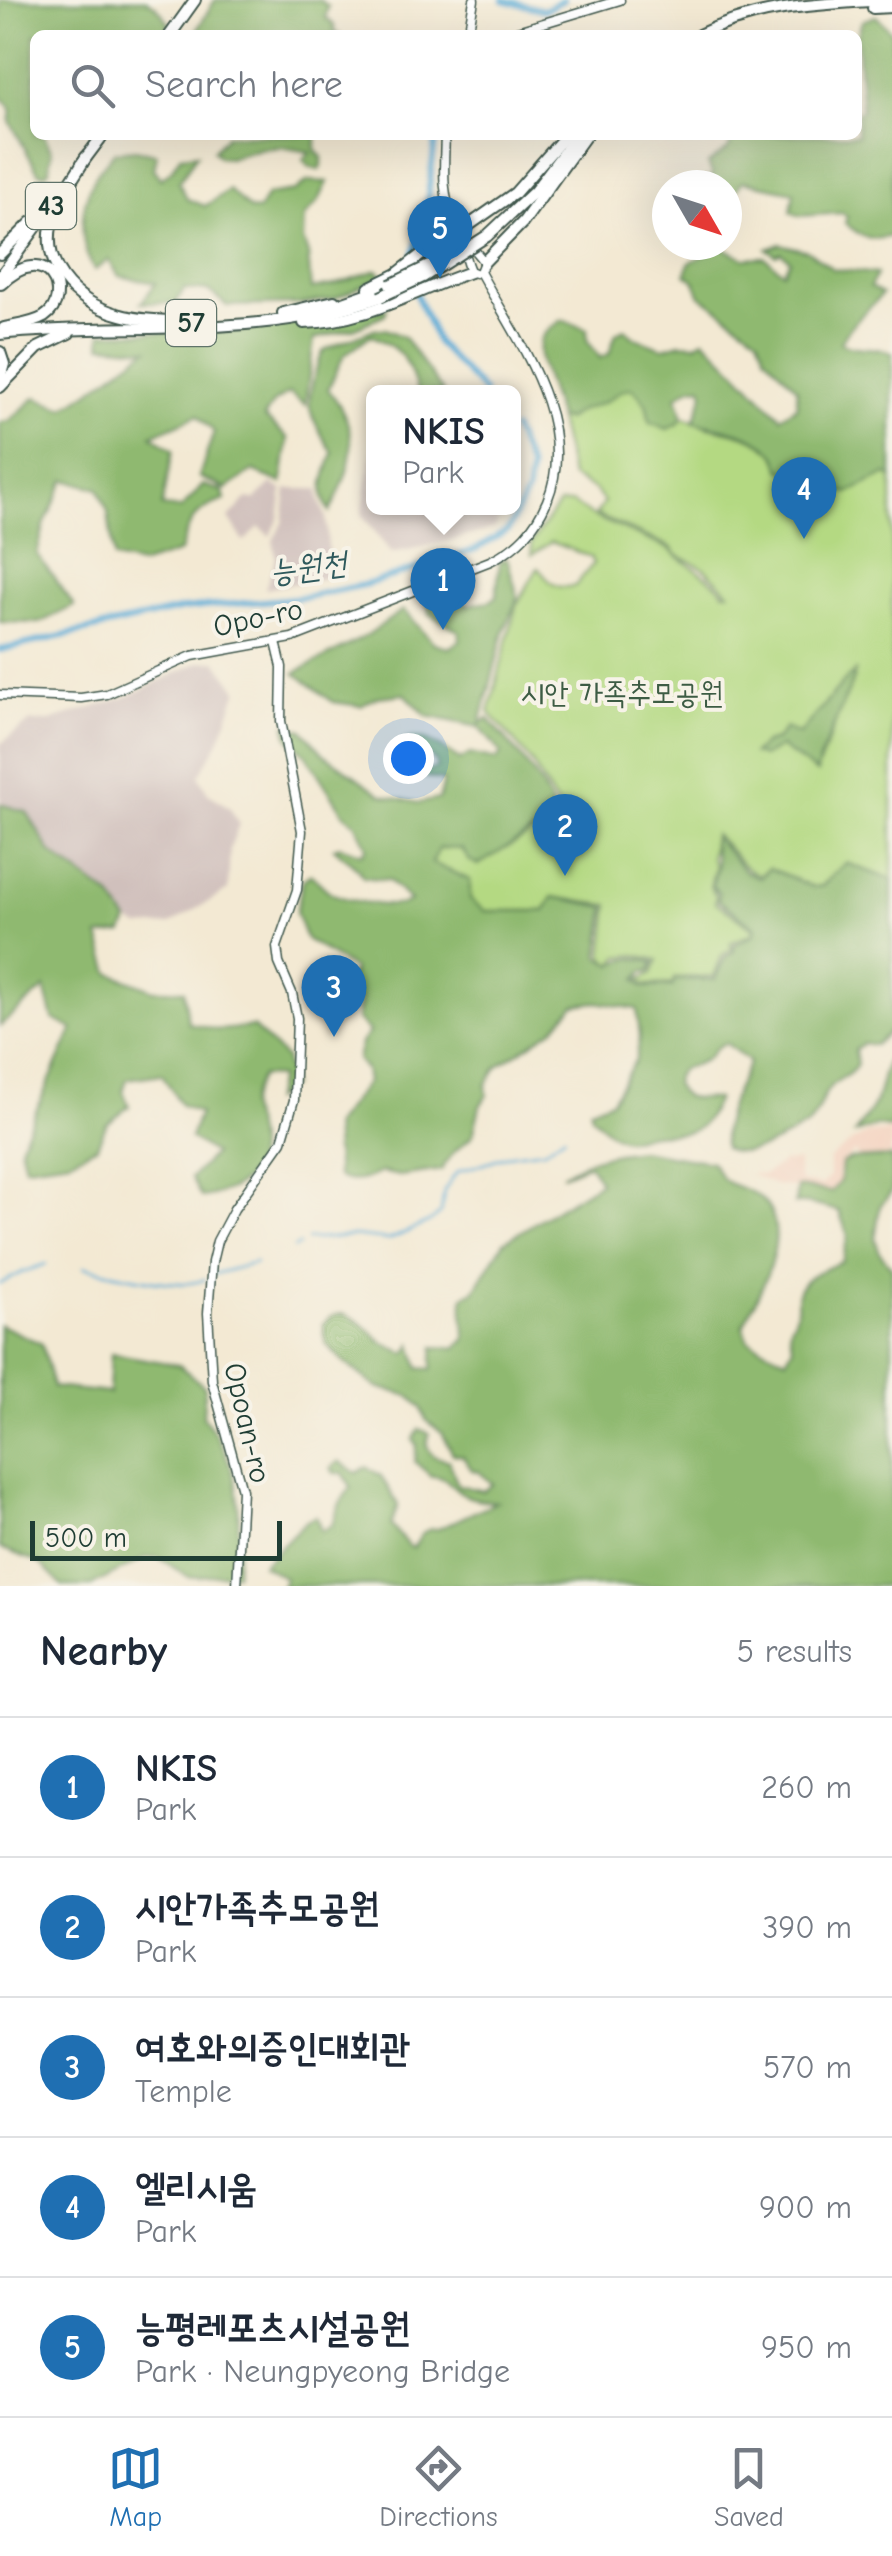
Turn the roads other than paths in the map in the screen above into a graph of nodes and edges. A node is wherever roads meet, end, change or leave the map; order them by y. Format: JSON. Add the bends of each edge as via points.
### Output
{"nodes":[{"id":1,"x":198,"y":0,"type":"edge"},
{"id":2,"x":620,"y":0,"type":"edge"},
{"id":3,"x":834,"y":0,"type":"edge"},
{"id":4,"x":474,"y":3,"type":"edge"},
{"id":5,"x":891,"y":4,"type":"edge"},
{"id":6,"x":177,"y":30,"type":"edge"},
{"id":7,"x":469,"y":30,"type":"edge"},
{"id":8,"x":521,"y":30,"type":"edge"},
{"id":9,"x":711,"y":30,"type":"edge"},
{"id":10,"x":714,"y":30,"type":"edge"},
{"id":11,"x":96,"y":140,"type":"edge"},
{"id":12,"x":97,"y":140,"type":"edge"},
{"id":13,"x":445,"y":140,"type":"edge"},
{"id":14,"x":562,"y":140,"type":"edge"},
{"id":15,"x":572,"y":140,"type":"edge"},
{"id":16,"x":582,"y":140,"type":"edge"},
{"id":17,"x":86,"y":157,"type":"junction"},
{"id":18,"x":52,"y":198,"type":"junction"},
{"id":19,"x":457,"y":228,"type":"junction"},
{"id":20,"x":0,"y":254,"type":"edge"},
{"id":21,"x":478,"y":268,"type":"junction"},
{"id":22,"x":0,"y":270,"type":"edge"},
{"id":23,"x":0,"y":281,"type":"edge"},
{"id":24,"x":380,"y":295,"type":"junction"},
{"id":25,"x":261,"y":320,"type":"junction"},
{"id":26,"x":190,"y":323,"type":"junction"},
{"id":27,"x":103,"y":328,"type":"junction"},
{"id":28,"x":0,"y":331,"type":"edge"},
{"id":29,"x":0,"y":352,"type":"edge"},
{"id":30,"x":0,"y":378,"type":"edge"},
{"id":31,"x":0,"y":387,"type":"edge"},
{"id":32,"x":276,"y":642,"type":"junction"},
{"id":33,"x":0,"y":696,"type":"edge"},
{"id":34,"x":237,"y":1586,"type":"edge"}],
"edges":[{"from":1,"to":6,"type":"highway"},
{"from":2,"to":8,"type":"street"},
{"from":3,"to":9,"type":"highway","via":[[768,9]]},
{"from":4,"to":7,"type":"street"},
{"from":5,"to":10,"type":"highway","via":[[788,8]]},
{"from":11,"to":18,"type":"highway","number":"43"},
{"from":12,"to":17,"type":"highway","number":"43"},
{"from":13,"to":19,"type":"street","name":"Opo-ro","via":[[444,187]]},
{"from":14,"to":19,"type":"highway","via":[[515,193]]},
{"from":15,"to":24,"type":"highway","number":"57","bridge":true,"via":[[534,192],[486,234],[423,277]]},
{"from":16,"to":21,"type":"highway","via":[[524,221]]},
{"from":17,"to":23,"type":"highway","number":"43"},
{"from":17,"to":26,"type":"highway","via":[[53,215],[50,251],[58,273],[101,308]]},
{"from":18,"to":20,"type":"highway"},
{"from":18,"to":22,"type":"highway","number":"43"},
{"from":19,"to":21,"type":"street","name":"Opo-ro"},
{"from":19,"to":21,"type":"street","name":"Opo-ro"},
{"from":19,"to":24,"type":"highway"},
{"from":21,"to":24,"type":"highway","via":[[440,285]]},
{"from":21,"to":32,"type":"street","name":"Opo-ro","via":[[537,376],[551,416],[555,473],[537,521],[516,546],[490,561]]},
{"from":23,"to":28,"type":"highway","via":[[37,266],[51,276],[57,296],[45,316]]},
{"from":24,"to":25,"type":"highway","number":"57","via":[[322,315]]},
{"from":25,"to":26,"type":"highway","number":"57"},
{"from":25,"to":27,"type":"highway","number":"57"},
{"from":26,"to":28,"type":"highway","number":"57"},
{"from":27,"to":28,"type":"highway","number":"57"},
{"from":27,"to":31,"type":"highway","via":[[44,343]]},
{"from":29,"to":30,"type":"highway"},
{"from":32,"to":33,"type":"street","name":"Opo-ro","via":[[192,656],[98,696]]},
{"from":32,"to":34,"type":"street","name":"Opoan-ro","via":[[281,721],[302,831],[297,890],[277,947],[297,1018],[292,1110],[282,1141],[217,1241],[208,1313],[212,1381],[242,1490]]}]}
